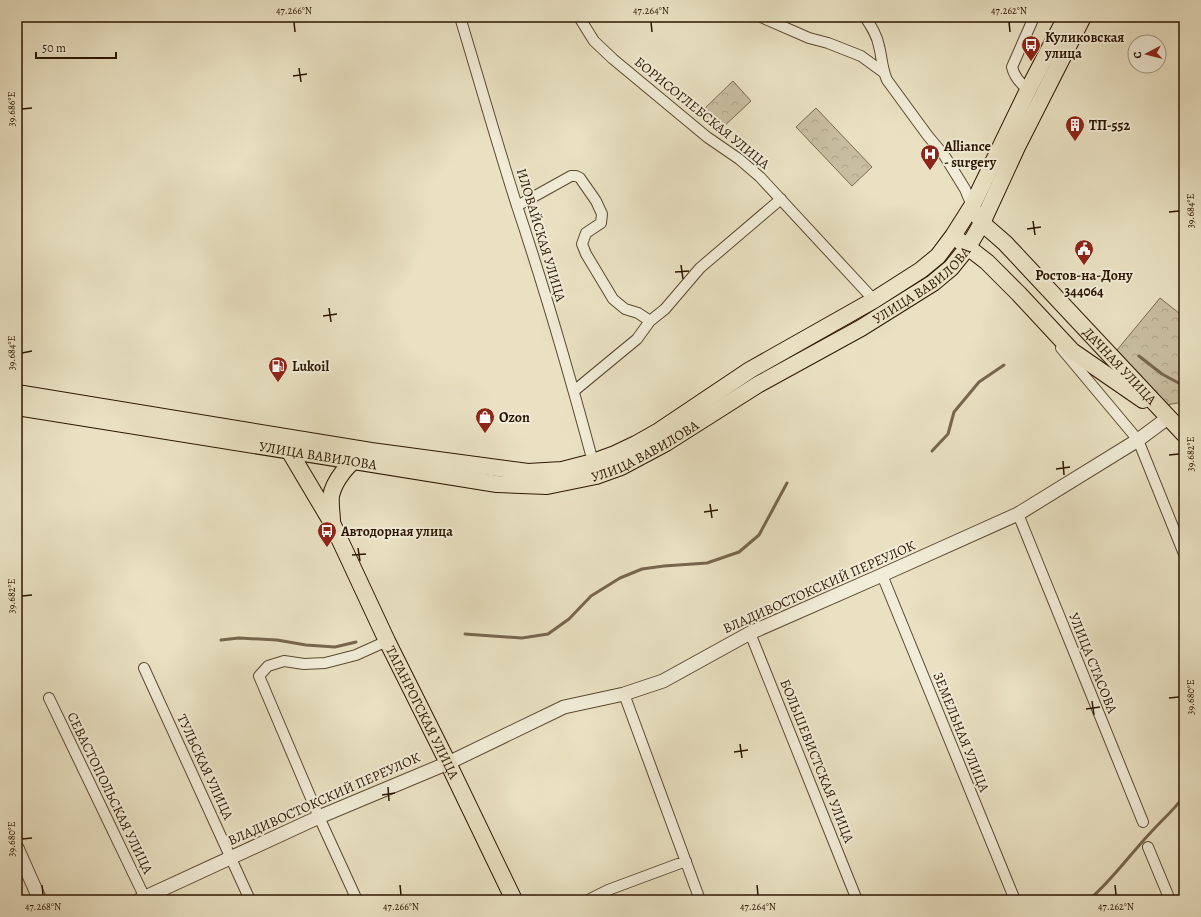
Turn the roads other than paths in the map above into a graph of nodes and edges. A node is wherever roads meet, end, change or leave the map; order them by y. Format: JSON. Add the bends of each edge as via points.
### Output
{"nodes":[{"id":1,"x":460,"y":17,"type":"edge"},
{"id":2,"x":579,"y":17,"type":"edge"},
{"id":3,"x":761,"y":17,"type":"edge"},
{"id":4,"x":865,"y":17,"type":"edge"},
{"id":5,"x":1034,"y":17,"type":"edge"},
{"id":6,"x":1066,"y":17,"type":"edge"},
{"id":7,"x":1083,"y":17,"type":"edge"},
{"id":8,"x":883,"y":72,"type":"junction"},
{"id":9,"x":1028,"y":90,"type":"junction"},
{"id":10,"x":781,"y":199,"type":"junction"},
{"id":11,"x":517,"y":206,"type":"junction"},
{"id":12,"x":972,"y":206,"type":"junction"},
{"id":13,"x":982,"y":224,"type":"junction"},
{"id":14,"x":953,"y":236,"type":"junction"},
{"id":15,"x":968,"y":247,"type":"junction"},
{"id":16,"x":1019,"y":294,"type":"junction"},
{"id":17,"x":874,"y":300,"type":"junction"},
{"id":18,"x":1069,"y":312,"type":"junction"},
{"id":19,"x":650,"y":321,"type":"junction"},
{"id":20,"x":1051,"y":330,"type":"junction"},
{"id":21,"x":574,"y":391,"type":"junction"},
{"id":22,"x":17,"y":393,"type":"edge"},
{"id":23,"x":17,"y":407,"type":"edge"},
{"id":24,"x":1169,"y":417,"type":"junction"},
{"id":25,"x":1184,"y":434,"type":"edge"},
{"id":26,"x":1138,"y":440,"type":"junction"},
{"id":27,"x":288,"y":450,"type":"junction"},
{"id":28,"x":371,"y":450,"type":"junction"},
{"id":29,"x":353,"y":460,"type":"junction"},
{"id":30,"x":593,"y":462,"type":"junction"},
{"id":31,"x":1018,"y":514,"type":"junction"},
{"id":32,"x":332,"y":523,"type":"junction"},
{"id":33,"x":1184,"y":554,"type":"edge"},
{"id":34,"x":882,"y":575,"type":"junction"},
{"id":35,"x":750,"y":633,"type":"junction"},
{"id":36,"x":387,"y":641,"type":"junction"},
{"id":37,"x":144,"y":668,"type":"dead end"},
{"id":38,"x":624,"y":694,"type":"junction"},
{"id":39,"x":49,"y":698,"type":"dead end"},
{"id":40,"x":448,"y":763,"type":"junction"},
{"id":41,"x":319,"y":817,"type":"junction"},
{"id":42,"x":1143,"y":822,"type":"dead end"},
{"id":43,"x":1148,"y":847,"type":"dead end"},
{"id":44,"x":17,"y":848,"type":"edge"},
{"id":45,"x":230,"y":857,"type":"junction"},
{"id":46,"x":686,"y":861,"type":"junction"},
{"id":47,"x":143,"y":899,"type":"edge"},
{"id":48,"x":40,"y":900,"type":"edge"},
{"id":49,"x":250,"y":900,"type":"edge"},
{"id":50,"x":357,"y":900,"type":"edge"},
{"id":51,"x":514,"y":900,"type":"edge"},
{"id":52,"x":588,"y":900,"type":"edge"},
{"id":53,"x":700,"y":900,"type":"edge"},
{"id":54,"x":857,"y":900,"type":"edge"},
{"id":55,"x":1015,"y":900,"type":"edge"},
{"id":56,"x":1170,"y":900,"type":"edge"}],
"edges":[{"from":1,"to":11,"type":"street","name":"ИЛОВАЙСКАЯ УЛИЦА"},
{"from":2,"to":10,"type":"street","name":"БОРИСОГЛЕБСКАЯ УЛИЦА","via":[[594,41],[613,59],[739,159]]},
{"from":3,"to":8,"type":"street","via":[[809,38],[861,56]]},
{"from":4,"to":8,"type":"street","via":[[879,45]]},
{"from":5,"to":9,"type":"street","via":[[1012,67],[1022,85]]},
{"from":6,"to":9,"type":"main road","name":"УЛИЦА ВАВИЛОВА"},
{"from":7,"to":13,"type":"main road","name":"УЛИЦА ВАВИЛОВА"},
{"from":8,"to":12,"type":"street","via":[[944,155],[966,189]]},
{"from":9,"to":12,"type":"main road","name":"УЛИЦА ВАВИЛОВА"},
{"from":10,"to":17,"type":"street","name":"БОРИСОГЛЕБСКАЯ УЛИЦА"},
{"from":10,"to":19,"type":"street","via":[[700,268],[665,310]]},
{"from":11,"to":19,"type":"street","via":[[572,176],[580,178],[602,214],[601,224],[586,233],[582,244],[586,254],[613,299],[625,309]]},
{"from":11,"to":21,"type":"street","name":"ИЛОВАЙСКАЯ УЛИЦА","via":[[530,241]]},
{"from":12,"to":13,"type":"main road","name":"ДАЧНАЯ УЛИЦА"},
{"from":12,"to":14,"type":"main road","name":"УЛИЦА ВАВИЛОВА"},
{"from":13,"to":15,"type":"main road","name":"УЛИЦА ВАВИЛОВА"},
{"from":13,"to":18,"type":"main road","name":"ДАЧНАЯ УЛИЦА","via":[[1005,243]]},
{"from":14,"to":15,"type":"main road","name":"ДАЧНАЯ УЛИЦА"},
{"from":14,"to":17,"type":"main road","name":"УЛИЦА ВАВИЛОВА","via":[[938,256],[921,270]]},
{"from":15,"to":16,"type":"main road","name":"ДАЧНАЯ УЛИЦА"},
{"from":15,"to":29,"type":"main road","name":"УЛИЦА ВАВИЛОВА","via":[[951,268],[933,283],[884,314],[759,384],[666,443],[602,474],[547,486],[522,486],[463,479]]},
{"from":16,"to":18,"type":"main road"},
{"from":16,"to":20,"type":"main road","name":"ДАЧНАЯ УЛИЦА"},
{"from":17,"to":30,"type":"main road","name":"УЛИЦА ВАВИЛОВА","via":[[750,370],[659,431]]},
{"from":18,"to":24,"type":"main road","name":"ДАЧНАЯ УЛИЦА"},
{"from":19,"to":21,"type":"street","via":[[637,339]]},
{"from":20,"to":24,"type":"main road","name":"ДАЧНАЯ УЛИЦА","via":[[1072,352]]},
{"from":20,"to":26,"type":"street","name":"ДАЧНАЯ УЛИЦА","via":[[1062,351]]},
{"from":21,"to":30,"type":"street","name":"ИЛОВАЙСКАЯ УЛИЦА"},
{"from":22,"to":28,"type":"main road","name":"УЛИЦА ВАВИЛОВА"},
{"from":23,"to":27,"type":"main road","name":"УЛИЦА ВАВИЛОВА"},
{"from":24,"to":25,"type":"main road"},
{"from":24,"to":26,"type":"street","name":"ВЛАДИВОСТОКСКИЙ ПЕРЕУЛОК"},
{"from":26,"to":31,"type":"street","name":"ВЛАДИВОСТОКСКИЙ ПЕРЕУЛОК"},
{"from":26,"to":33,"type":"street","name":"ДАЧНАЯ УЛИЦА"},
{"from":27,"to":29,"type":"main road","name":"УЛИЦА ВАВИЛОВА"},
{"from":27,"to":32,"type":"main road","name":"ТАГАНРОГСКАЯ УЛИЦА"},
{"from":28,"to":29,"type":"main road","name":"ТАГАНРОГСКАЯ УЛИЦА"},
{"from":28,"to":30,"type":"main road","name":"УЛИЦА ВАВИЛОВА","via":[[528,472],[562,470]]},
{"from":29,"to":32,"type":"main road","name":"ТАГАНРОГСКАЯ УЛИЦА","via":[[339,478],[331,496]]},
{"from":31,"to":34,"type":"street","name":"ВЛАДИВОСТОКСКИЙ ПЕРЕУЛОК"},
{"from":31,"to":42,"type":"street","name":"УЛИЦА СТАСОВА"},
{"from":32,"to":36,"type":"main road","name":"ТАГАНРОГСКАЯ УЛИЦА"},
{"from":34,"to":35,"type":"street","name":"ВЛАДИВОСТОКСКИЙ ПЕРЕУЛОК"},
{"from":34,"to":55,"type":"street","name":"ЗЕМЕЛЬНАЯ УЛИЦА"},
{"from":35,"to":38,"type":"street","name":"ВЛАДИВОСТОКСКИЙ ПЕРЕУЛОК","via":[[663,681]]},
{"from":35,"to":54,"type":"street","name":"БОЛЬШЕВИСТСКАЯ УЛИЦА"},
{"from":36,"to":40,"type":"main road","name":"ТАГАНРОГСКАЯ УЛИЦА"},
{"from":36,"to":41,"type":"street","via":[[356,655],[325,663],[304,664],[284,661],[268,666],[259,676]]},
{"from":37,"to":45,"type":"street","name":"ТУЛЬСКАЯ УЛИЦА"},
{"from":38,"to":40,"type":"street","name":"ВЛАДИВОСТОКСКИЙ ПЕРЕУЛОК","via":[[564,707]]},
{"from":38,"to":46,"type":"street"},
{"from":39,"to":47,"type":"street","name":"СЕВАСТОПОЛЬСКАЯ УЛИЦА"},
{"from":40,"to":41,"type":"street","name":"ВЛАДИВОСТОКСКИЙ ПЕРЕУЛОК"},
{"from":40,"to":51,"type":"main road","name":"ТАГАНРОГСКАЯ УЛИЦА"},
{"from":41,"to":45,"type":"street","name":"ВЛАДИВОСТОКСКИЙ ПЕРЕУЛОК"},
{"from":41,"to":50,"type":"street"},
{"from":43,"to":56,"type":"street"},
{"from":44,"to":48,"type":"street"},
{"from":45,"to":47,"type":"street","name":"ВЛАДИВОСТОКСКИЙ ПЕРЕУЛОК"},
{"from":45,"to":49,"type":"street","name":"ТУЛЬСКАЯ УЛИЦА"},
{"from":46,"to":52,"type":"street"},
{"from":46,"to":53,"type":"street"}]}
